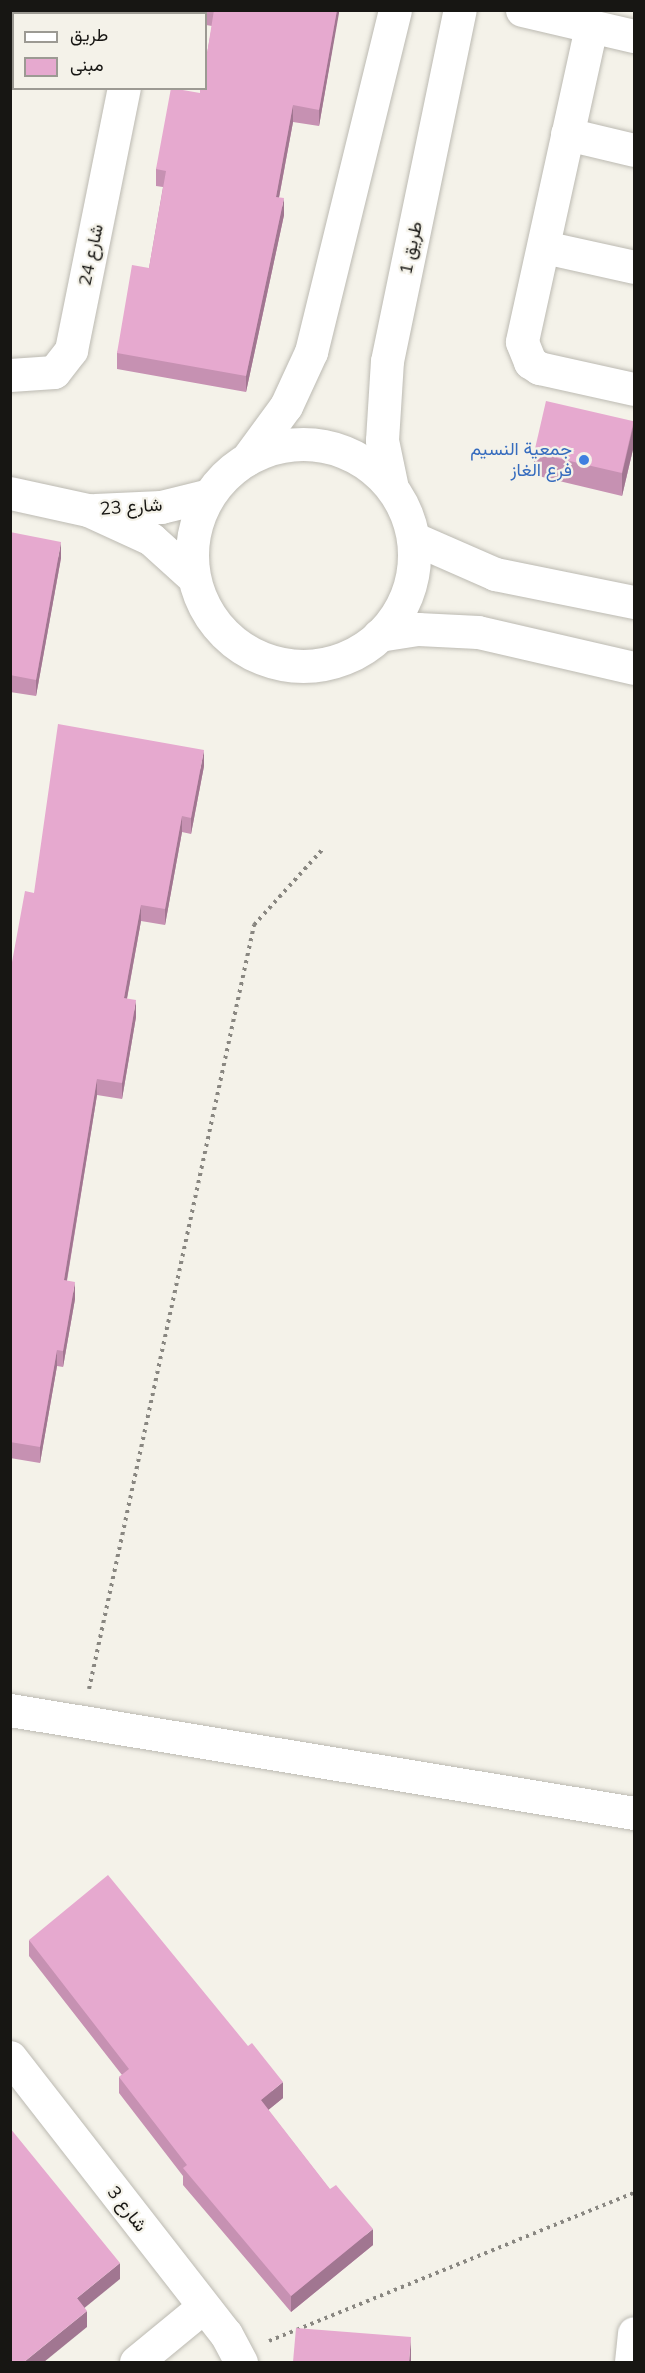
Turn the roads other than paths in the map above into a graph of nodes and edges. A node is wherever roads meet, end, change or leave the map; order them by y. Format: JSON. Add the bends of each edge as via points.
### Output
{"nodes":[{"id":1,"x":395,"y":10,"type":"edge"},
{"id":2,"x":460,"y":10,"type":"edge"},
{"id":3,"x":522,"y":10,"type":"edge"},
{"id":4,"x":591,"y":27,"type":"junction"},
{"id":5,"x":634,"y":36,"type":"edge"},
{"id":6,"x":124,"y":90,"type":"edge"},
{"id":7,"x":567,"y":134,"type":"junction"},
{"id":8,"x":634,"y":150,"type":"edge"},
{"id":9,"x":544,"y":248,"type":"junction"},
{"id":10,"x":634,"y":267,"type":"edge"},
{"id":11,"x":10,"y":375,"type":"edge"},
{"id":12,"x":634,"y":389,"type":"edge"},
{"id":13,"x":247,"y":459,"type":"junction"},
{"id":14,"x":392,"y":488,"type":"junction"},
{"id":15,"x":10,"y":493,"type":"edge"},
{"id":16,"x":209,"y":495,"type":"junction"},
{"id":17,"x":88,"y":510,"type":"junction"},
{"id":18,"x":413,"y":537,"type":"junction"},
{"id":19,"x":193,"y":577,"type":"junction"},
{"id":20,"x":634,"y":602,"type":"edge"},
{"id":21,"x":379,"y":636,"type":"junction"},
{"id":22,"x":634,"y":668,"type":"edge"},
{"id":23,"x":10,"y":1710,"type":"edge"},
{"id":24,"x":634,"y":1813,"type":"edge"},
{"id":25,"x":10,"y":2057,"type":"edge"},
{"id":26,"x":203,"y":2307,"type":"junction"},
{"id":27,"x":634,"y":2333,"type":"edge"},
{"id":28,"x":240,"y":2358,"type":"edge"},
{"id":29,"x":136,"y":2362,"type":"edge"},
{"id":30,"x":631,"y":2362,"type":"edge"}],
"edges":[{"from":1,"to":13,"type":"street","via":[[311,352],[286,406]]},
{"from":2,"to":14,"type":"street","name":"طريق 1","via":[[387,361],[382,440]]},
{"from":3,"to":4,"type":"street"},
{"from":4,"to":5,"type":"street"},
{"from":4,"to":7,"type":"street"},
{"from":6,"to":11,"type":"street","name":"شارع 24","via":[[71,350],[54,372]]},
{"from":7,"to":8,"type":"street"},
{"from":7,"to":9,"type":"street"},
{"from":9,"to":10,"type":"street"},
{"from":9,"to":12,"type":"street","via":[[522,342],[525,354],[539,368]]},
{"from":13,"to":14,"type":"street","via":[[277,447],[309,444],[341,451],[369,465]]},
{"from":13,"to":16,"type":"street"},
{"from":14,"to":18,"type":"street"},
{"from":15,"to":17,"type":"street","name":"شارع 23"},
{"from":16,"to":17,"type":"street","name":"شارع 23","via":[[161,507]]},
{"from":16,"to":19,"type":"street","via":[[195,530]]},
{"from":17,"to":19,"type":"street","name":"شارع 23","via":[[151,539]]},
{"from":18,"to":20,"type":"street","via":[[495,574]]},
{"from":18,"to":21,"type":"street","via":[[413,574],[401,607]]},
{"from":19,"to":21,"type":"street","via":[[205,609],[225,636],[253,655],[285,665],[320,665],[352,655]]},
{"from":21,"to":22,"type":"street","via":[[418,629],[478,632]]},
{"from":23,"to":24,"type":"street","via":[[82,1718]]},
{"from":25,"to":26,"type":"street","name":"شارع 3"},
{"from":26,"to":28,"type":"street","name":"شارع 3"},
{"from":26,"to":29,"type":"street"},
{"from":27,"to":30,"type":"street"}]}
